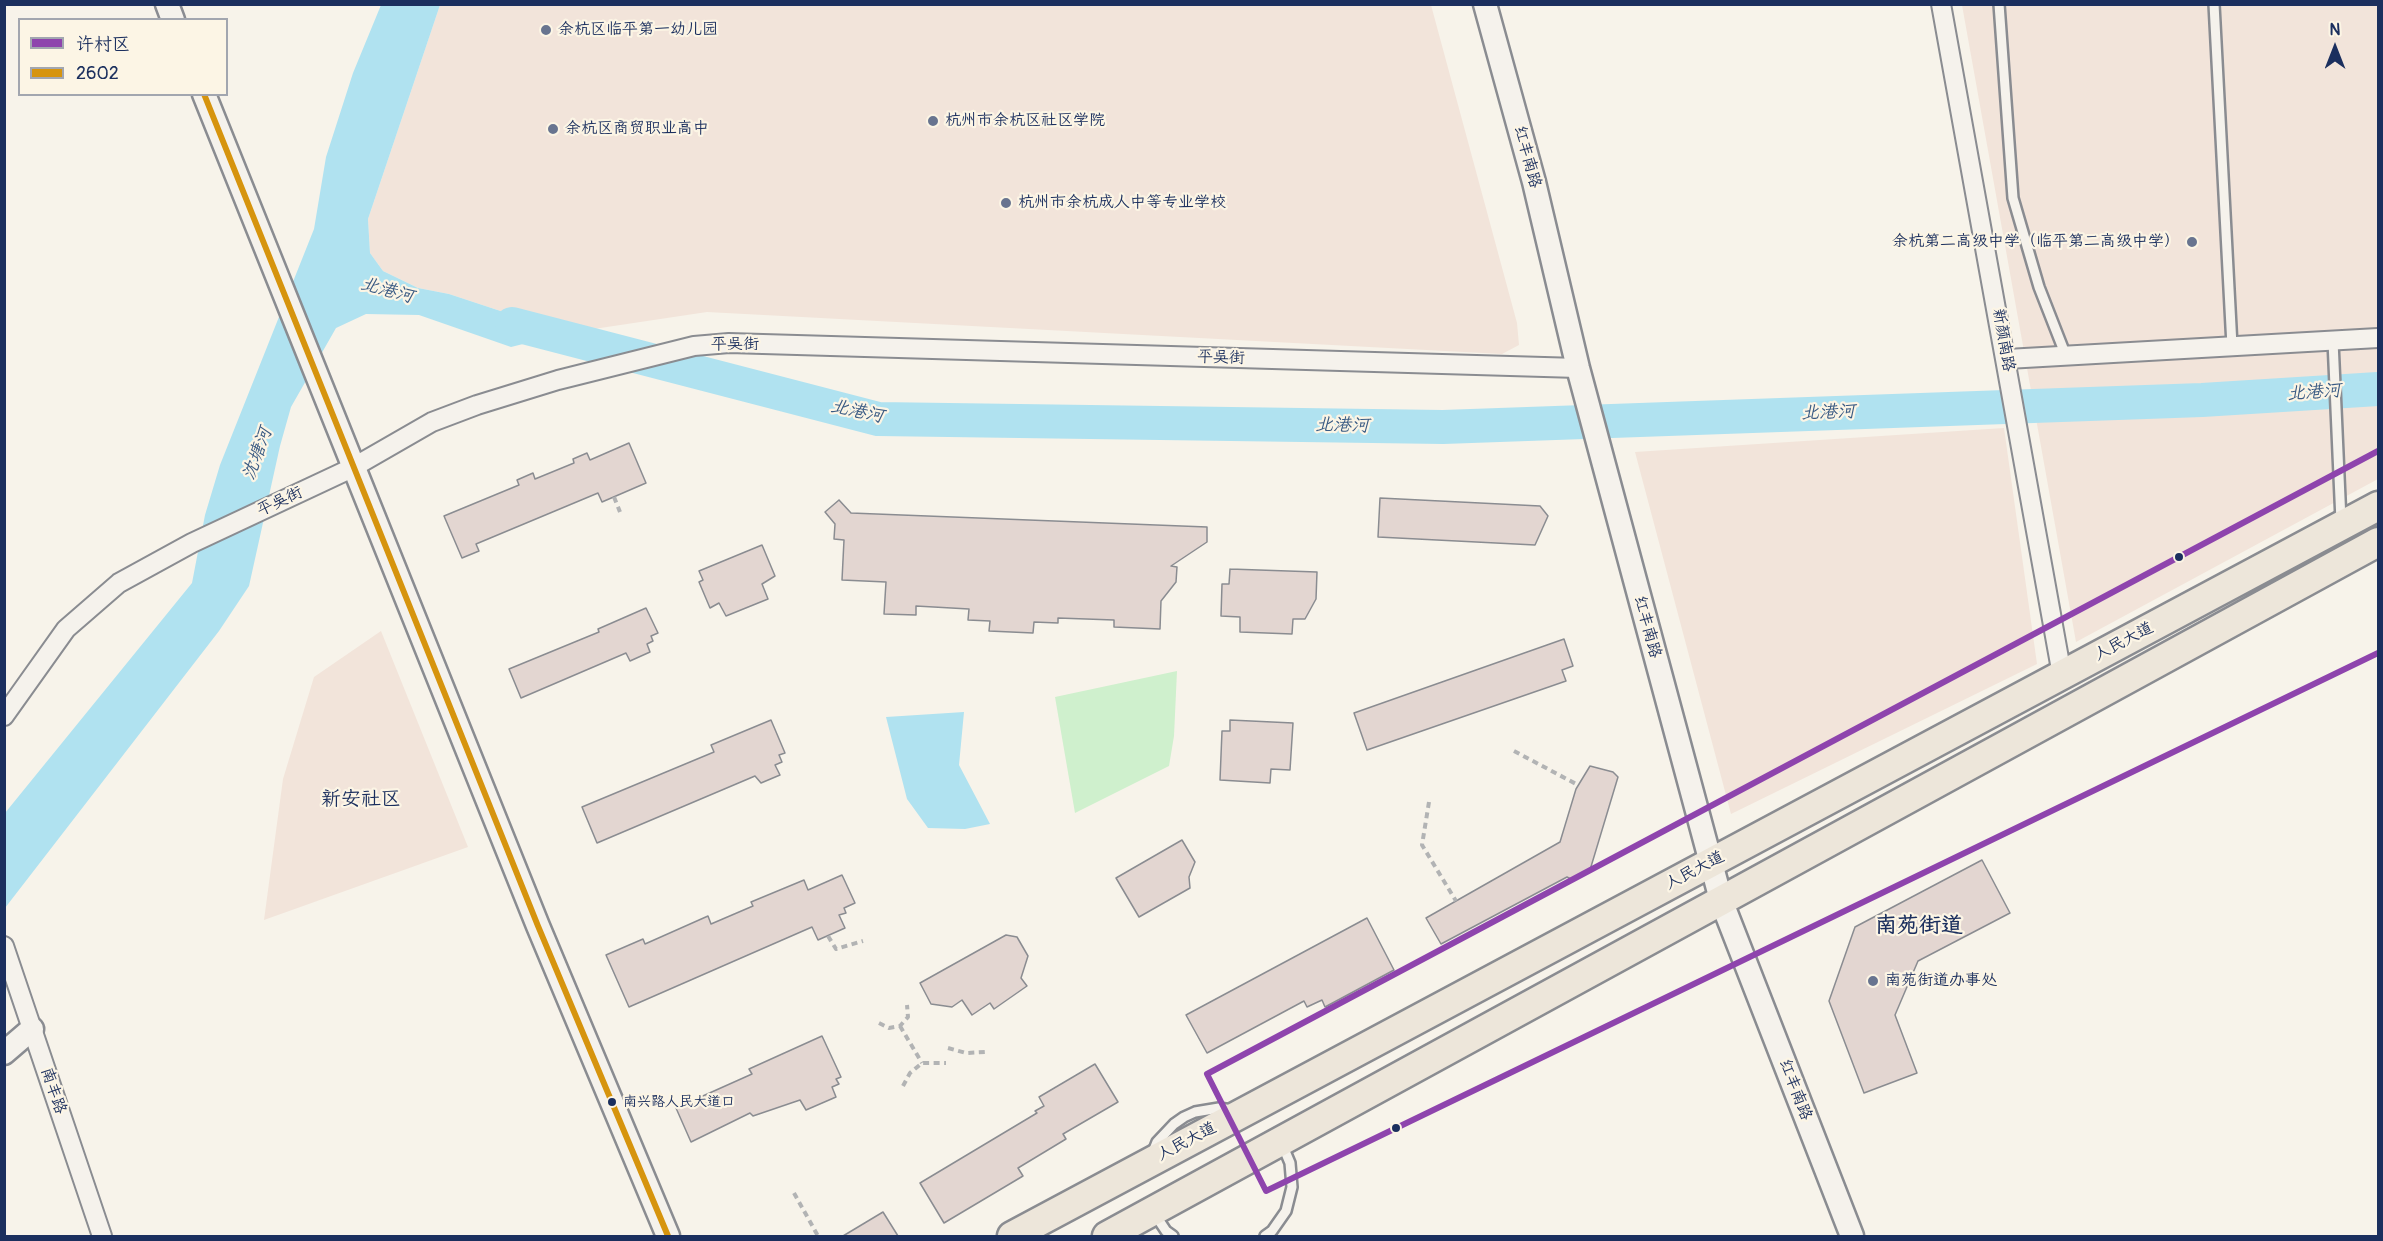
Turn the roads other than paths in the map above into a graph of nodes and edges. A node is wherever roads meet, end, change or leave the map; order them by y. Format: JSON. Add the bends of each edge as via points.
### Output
{"nodes":[{"id":1,"x":1485,"y":4,"type":"edge"},
{"id":2,"x":1941,"y":4,"type":"edge"},
{"id":3,"x":1999,"y":4,"type":"edge"},
{"id":4,"x":2214,"y":4,"type":"edge"},
{"id":5,"x":205,"y":96,"type":"edge"},
{"id":6,"x":2379,"y":338,"type":"edge"},
{"id":7,"x":2333,"y":341,"type":"junction"},
{"id":8,"x":2232,"y":346,"type":"junction"},
{"id":9,"x":2066,"y":356,"type":"junction"},
{"id":10,"x":2007,"y":360,"type":"junction"},
{"id":11,"x":1578,"y":369,"type":"junction"},
{"id":12,"x":352,"y":468,"type":"junction"},
{"id":13,"x":2379,"y":506,"type":"edge"},
{"id":14,"x":2341,"y":526,"type":"junction"},
{"id":15,"x":2379,"y":542,"type":"edge"},
{"id":16,"x":2062,"y":675,"type":"junction"},
{"id":17,"x":4,"y":716,"type":"edge"},
{"id":18,"x":1711,"y":862,"type":"junction"},
{"id":19,"x":1721,"y":900,"type":"junction"},
{"id":20,"x":4,"y":946,"type":"edge"},
{"id":21,"x":32,"y":1029,"type":"junction"},
{"id":22,"x":4,"y":1053,"type":"edge"},
{"id":23,"x":1243,"y":1112,"type":"dead end"},
{"id":24,"x":1281,"y":1141,"type":"junction"},
{"id":25,"x":1149,"y":1162,"type":"junction"},
{"id":26,"x":1153,"y":1211,"type":"junction"},
{"id":27,"x":102,"y":1236,"type":"edge"},
{"id":28,"x":668,"y":1236,"type":"edge"},
{"id":29,"x":1012,"y":1236,"type":"edge"},
{"id":30,"x":1107,"y":1236,"type":"edge"},
{"id":31,"x":1173,"y":1236,"type":"edge"},
{"id":32,"x":1265,"y":1236,"type":"edge"},
{"id":33,"x":1852,"y":1236,"type":"edge"}],
"edges":[{"from":1,"to":11,"type":"street","name":"红丰南路","via":[[1534,182]]},
{"from":2,"to":10,"type":"street","name":"新颜南路"},
{"from":3,"to":9,"type":"lane","via":[[2013,198],[2039,287]]},
{"from":4,"to":8,"type":"lane"},
{"from":5,"to":12,"type":"street"},
{"from":6,"to":7,"type":"street"},
{"from":7,"to":8,"type":"street"},
{"from":7,"to":14,"type":"lane"},
{"from":8,"to":9,"type":"street"},
{"from":9,"to":10,"type":"street"},
{"from":10,"to":16,"type":"street","name":"新颜南路"},
{"from":11,"to":12,"type":"street","name":"平吴街","via":[[729,343],[694,346],[477,405],[432,422]]},
{"from":11,"to":18,"type":"street","name":"红丰南路"},
{"from":12,"to":17,"type":"street","name":"平吴街","via":[[192,543],[119,583],[66,629]]},
{"from":12,"to":28,"type":"street"},
{"from":13,"to":14,"type":"main road","name":"人民大道"},
{"from":14,"to":16,"type":"main road","name":"人民大道"},
{"from":15,"to":19,"type":"main road","name":"人民大道"},
{"from":16,"to":18,"type":"main road","name":"人民大道"},
{"from":18,"to":19,"type":"street","name":"红丰南路"},
{"from":18,"to":25,"type":"main road","name":"人民大道"},
{"from":19,"to":24,"type":"main road","name":"人民大道"},
{"from":19,"to":33,"type":"street","name":"红丰南路"},
{"from":20,"to":21,"type":"street","name":"南丰路"},
{"from":21,"to":22,"type":"street"},
{"from":21,"to":27,"type":"street","name":"南丰路"},
{"from":23,"to":25,"type":"lane","via":[[1219,1108],[1184,1117],[1157,1142]]},
{"from":24,"to":26,"type":"main road","name":"人民大道"},
{"from":24,"to":32,"type":"lane","via":[[1290,1163],[1292,1187],[1286,1211]]},
{"from":25,"to":29,"type":"main road","name":"人民大道"},
{"from":26,"to":30,"type":"main road","name":"人民大道"},
{"from":26,"to":31,"type":"lane"}]}
